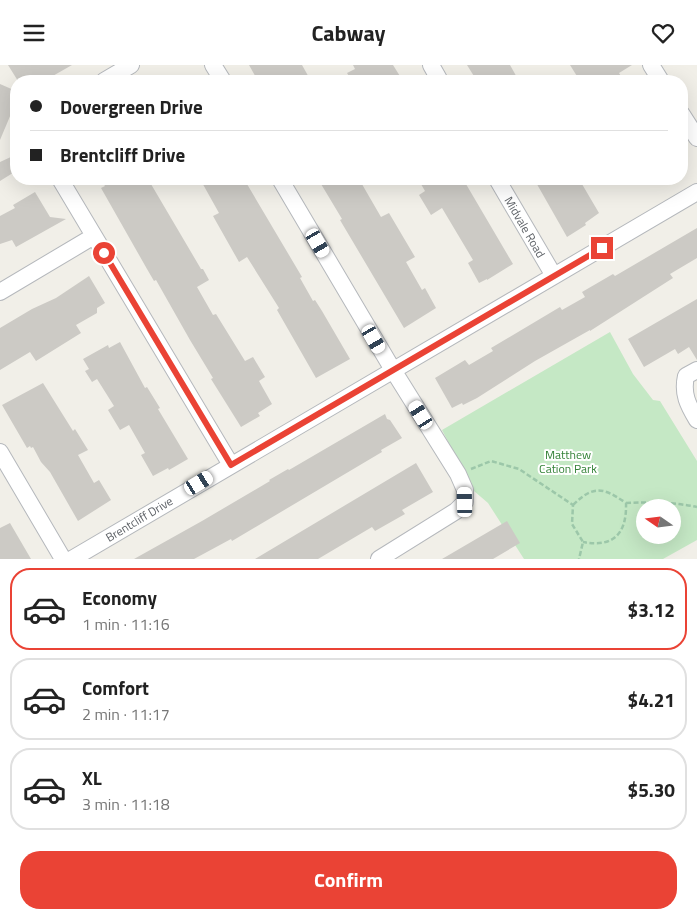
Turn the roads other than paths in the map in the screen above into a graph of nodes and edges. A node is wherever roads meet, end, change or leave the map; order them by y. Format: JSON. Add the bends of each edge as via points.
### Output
{"nodes":[{"id":1,"x":131,"y":65,"type":"edge"},
{"id":2,"x":114,"y":75,"type":"edge"},
{"id":3,"x":688,"y":124,"type":"edge"},
{"id":4,"x":697,"y":138,"type":"edge"},
{"id":5,"x":64,"y":185,"type":"edge"},
{"id":6,"x":284,"y":185,"type":"edge"},
{"id":7,"x":501,"y":185,"type":"edge"},
{"id":8,"x":697,"y":192,"type":"edge"},
{"id":9,"x":94,"y":236,"type":"junction"},
{"id":10,"x":554,"y":276,"type":"junction"},
{"id":11,"x":0,"y":292,"type":"edge"},
{"id":12,"x":697,"y":370,"type":"edge"},
{"id":13,"x":393,"y":371,"type":"junction"},
{"id":14,"x":697,"y":420,"type":"edge"},
{"id":15,"x":0,"y":452,"type":"edge"},
{"id":16,"x":231,"y":465,"type":"junction"},
{"id":17,"x":63,"y":559,"type":"edge"},
{"id":18,"x":72,"y":559,"type":"edge"},
{"id":19,"x":379,"y":559,"type":"edge"}],
"edges":[{"from":1,"to":2,"type":"street"},
{"from":3,"to":4,"type":"street"},
{"from":5,"to":9,"type":"street"},
{"from":6,"to":13,"type":"street"},
{"from":7,"to":10,"type":"street","name":"Midvale Road"},
{"from":8,"to":10,"type":"street","name":"Brentcliff Drive"},
{"from":9,"to":11,"type":"street"},
{"from":9,"to":16,"type":"street"},
{"from":10,"to":13,"type":"street","name":"Brentcliff Drive"},
{"from":12,"to":14,"type":"street","via":[[686,377],[684,387],[686,402]]},
{"from":13,"to":16,"type":"street","name":"Brentcliff Drive"},
{"from":13,"to":19,"type":"street","via":[[458,474],[465,490],[465,502],[456,511]]},
{"from":15,"to":17,"type":"street"},
{"from":16,"to":18,"type":"street","name":"Brentcliff Drive"}]}
